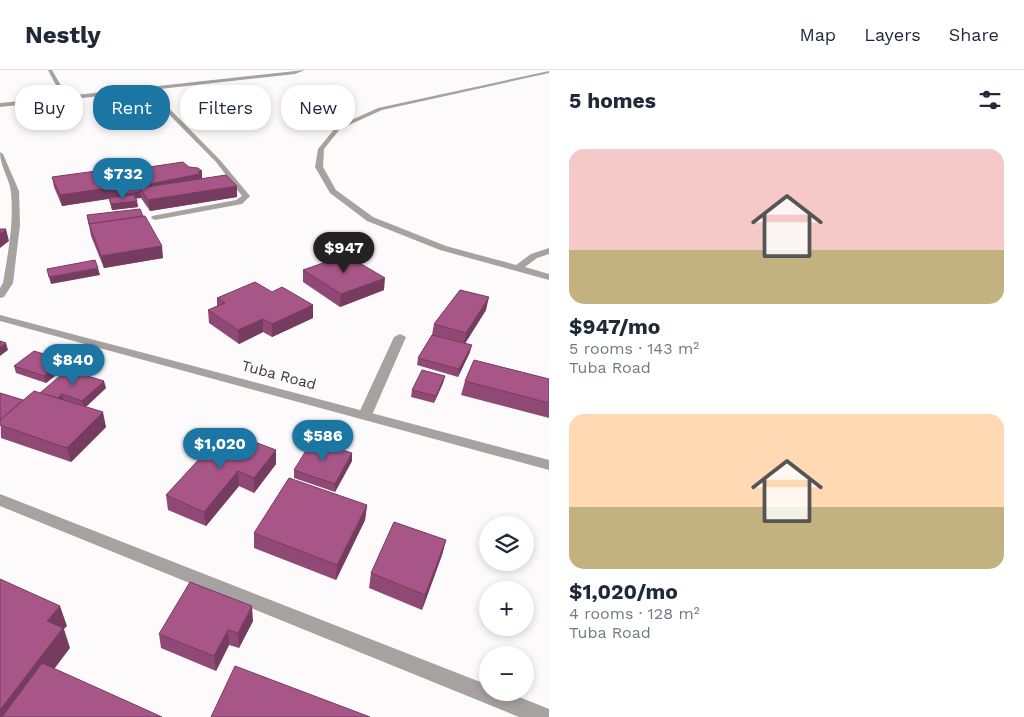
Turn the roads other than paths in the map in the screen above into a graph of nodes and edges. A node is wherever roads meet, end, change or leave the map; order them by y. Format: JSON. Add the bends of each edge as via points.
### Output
{"nodes":[{"id":1,"x":50,"y":70,"type":"edge"},
{"id":2,"x":303,"y":70,"type":"edge"},
{"id":3,"x":549,"y":72,"type":"edge"},
{"id":4,"x":58,"y":85,"type":"edge"},
{"id":5,"x":170,"y":87,"type":"edge"},
{"id":6,"x":15,"y":103,"type":"edge"},
{"id":7,"x":0,"y":105,"type":"edge"},
{"id":8,"x":170,"y":112,"type":"edge"},
{"id":9,"x":0,"y":154,"type":"edge"},
{"id":10,"x":155,"y":218,"type":"dead end"},
{"id":11,"x":549,"y":251,"type":"edge"},
{"id":12,"x":518,"y":268,"type":"junction"},
{"id":13,"x":549,"y":277,"type":"edge"},
{"id":14,"x":0,"y":295,"type":"edge"},
{"id":15,"x":0,"y":318,"type":"edge"},
{"id":16,"x":400,"y":337,"type":"dead end"},
{"id":17,"x":365,"y":415,"type":"junction"},
{"id":18,"x":549,"y":465,"type":"edge"},
{"id":19,"x":0,"y":500,"type":"edge"},
{"id":20,"x":544,"y":717,"type":"edge"}],
"edges":[{"from":1,"to":4,"type":"street"},
{"from":2,"to":5,"type":"street"},
{"from":3,"to":12,"type":"street","via":[[380,109],[338,128],[321,149],[319,167],[333,191],[370,218],[444,248]]},
{"from":6,"to":7,"type":"street"},
{"from":8,"to":10,"type":"street","via":[[218,161],[246,196],[239,202]]},
{"from":9,"to":14,"type":"street","via":[[15,191],[16,225],[8,283]]},
{"from":11,"to":12,"type":"street","via":[[534,256]]},
{"from":12,"to":13,"type":"street"},
{"from":15,"to":17,"type":"street","name":"Tuba Road"},
{"from":16,"to":17,"type":"street"},
{"from":17,"to":18,"type":"street","name":"Tuba Road"},
{"from":19,"to":20,"type":"street"}]}
